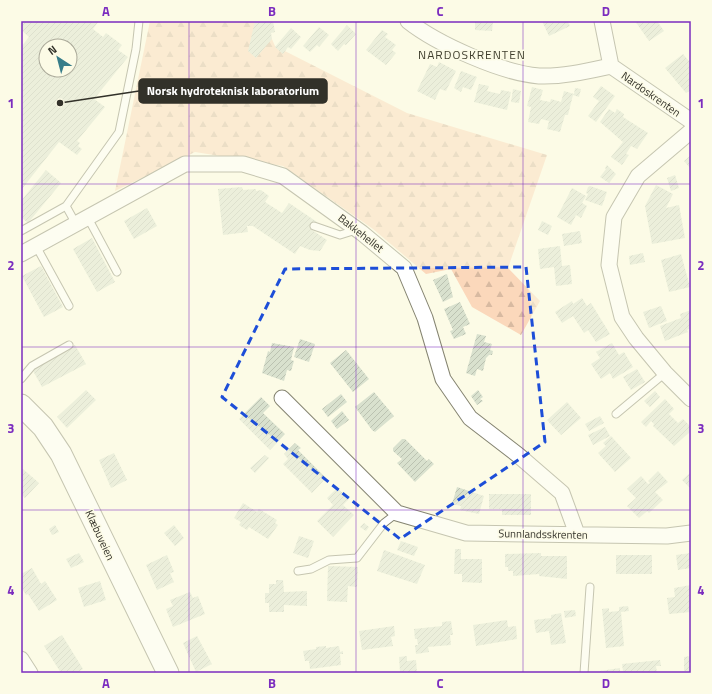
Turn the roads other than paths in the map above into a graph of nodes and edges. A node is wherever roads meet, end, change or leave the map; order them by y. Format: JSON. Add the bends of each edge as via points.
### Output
{"nodes":[{"id":1,"x":139,"y":21,"type":"edge"},
{"id":2,"x":408,"y":21,"type":"edge"},
{"id":3,"x":602,"y":21,"type":"edge"},
{"id":4,"x":611,"y":66,"type":"junction"},
{"id":5,"x":691,"y":121,"type":"edge"},
{"id":6,"x":691,"y":131,"type":"edge"},
{"id":7,"x":66,"y":206,"type":"junction"},
{"id":8,"x":82,"y":221,"type":"junction"},
{"id":9,"x":314,"y":226,"type":"dead end"},
{"id":10,"x":357,"y":230,"type":"junction"},
{"id":11,"x":21,"y":231,"type":"edge"},
{"id":12,"x":36,"y":246,"type":"junction"},
{"id":13,"x":21,"y":254,"type":"edge"},
{"id":14,"x":117,"y":272,"type":"dead end"},
{"id":15,"x":69,"y":306,"type":"dead end"},
{"id":16,"x":69,"y":345,"type":"dead end"},
{"id":17,"x":665,"y":373,"type":"junction"},
{"id":18,"x":21,"y":379,"type":"edge"},
{"id":19,"x":282,"y":398,"type":"dead end"},
{"id":20,"x":691,"y":399,"type":"edge"},
{"id":21,"x":22,"y":409,"type":"edge"},
{"id":22,"x":616,"y":414,"type":"dead end"},
{"id":23,"x":397,"y":513,"type":"junction"},
{"id":24,"x":691,"y":533,"type":"edge"},
{"id":25,"x":577,"y":534,"type":"junction"},
{"id":26,"x":298,"y":571,"type":"dead end"},
{"id":27,"x":590,"y":587,"type":"dead end"},
{"id":28,"x":21,"y":659,"type":"edge"},
{"id":29,"x":30,"y":673,"type":"edge"},
{"id":30,"x":168,"y":673,"type":"edge"},
{"id":31,"x":584,"y":673,"type":"edge"}],
"edges":[{"from":1,"to":7,"type":"lane","via":[[136,49],[119,132]]},
{"from":2,"to":4,"type":"street","name":"Nardoskrenten","via":[[419,30],[451,47],[506,69],[539,76],[572,74]]},
{"from":3,"to":4,"type":"street","name":"Nardoskrenten"},
{"from":4,"to":5,"type":"street","name":"Nardoskrenten"},
{"from":6,"to":17,"type":"street","via":[[638,176],[614,217],[613,225],[609,265],[622,317]]},
{"from":7,"to":8,"type":"lane"},
{"from":7,"to":11,"type":"lane"},
{"from":8,"to":10,"type":"street","name":"Bakkehellet","via":[[185,164],[243,164],[283,176]]},
{"from":8,"to":12,"type":"street","name":"Bakkehellet"},
{"from":8,"to":14,"type":"lane"},
{"from":9,"to":10,"type":"lane","via":[[340,235]]},
{"from":10,"to":25,"type":"street","name":"Bakkehellet","via":[[404,268],[425,318],[443,379],[470,418],[562,493]]},
{"from":12,"to":13,"type":"street","name":"Bakkehellet"},
{"from":12,"to":15,"type":"lane"},
{"from":16,"to":18,"type":"lane","via":[[32,366]]},
{"from":17,"to":20,"type":"street"},
{"from":17,"to":22,"type":"lane"},
{"from":19,"to":23,"type":"street","name":"Sunnlandsskrenten"},
{"from":21,"to":30,"type":"street","name":"Klæbuveien","via":[[44,427],[70,469],[108,554]]},
{"from":23,"to":25,"type":"street","name":"Sunnlandsskrenten","via":[[466,532]]},
{"from":23,"to":26,"type":"lane","via":[[384,523],[357,558],[329,560],[311,569]]},
{"from":24,"to":25,"type":"street","name":"Sunnlandsskrenten","via":[[667,536]]},
{"from":27,"to":31,"type":"lane"},
{"from":28,"to":29,"type":"street"}]}
